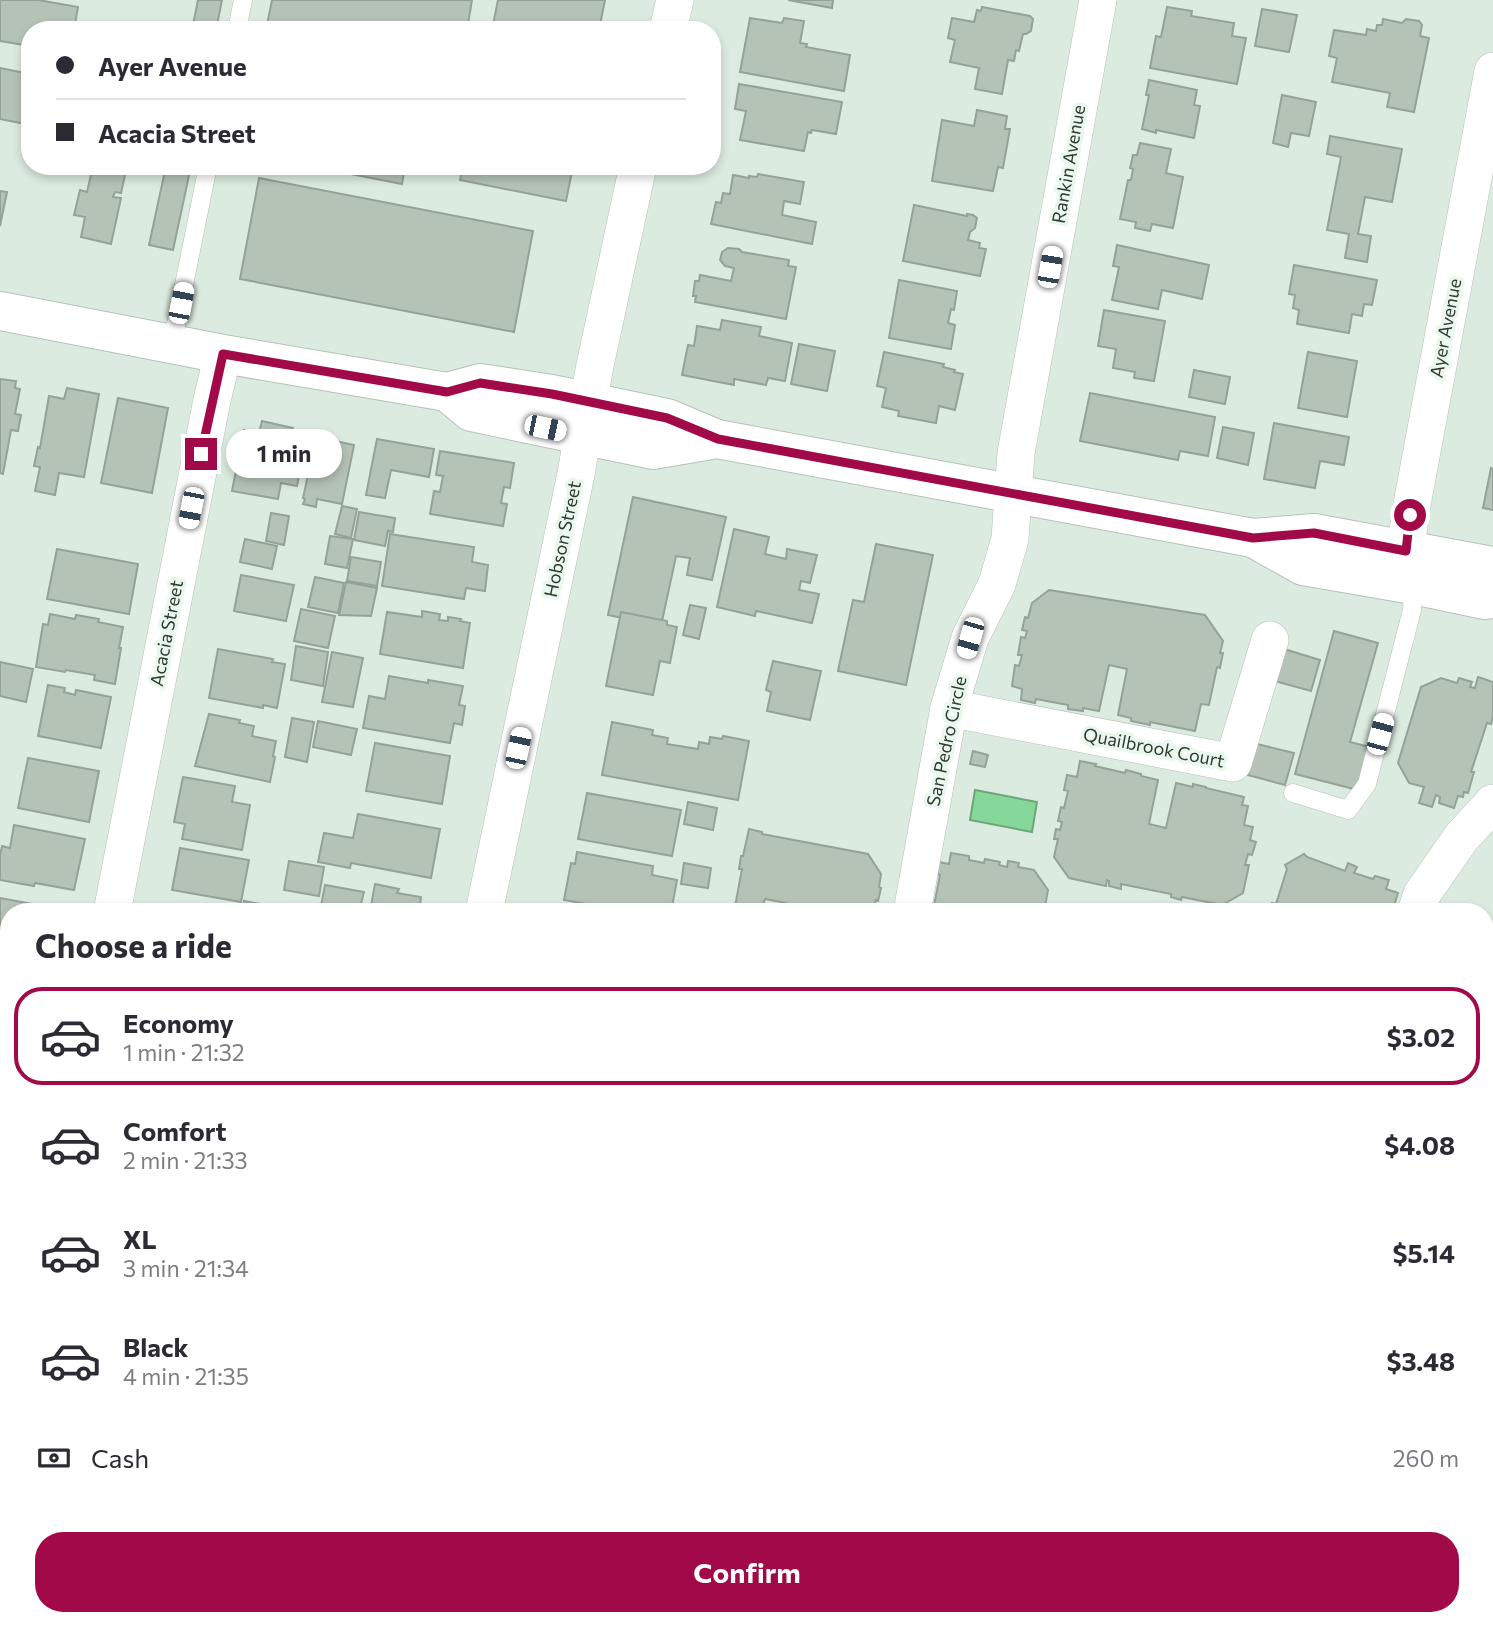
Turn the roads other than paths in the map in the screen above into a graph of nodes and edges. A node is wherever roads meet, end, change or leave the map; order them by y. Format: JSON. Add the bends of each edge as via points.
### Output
{"nodes":[{"id":1,"x":243,"y":0,"type":"edge"},
{"id":2,"x":675,"y":0,"type":"edge"},
{"id":3,"x":1098,"y":0,"type":"edge"},
{"id":4,"x":239,"y":21,"type":"edge"},
{"id":5,"x":670,"y":21,"type":"edge"},
{"id":6,"x":1493,"y":71,"type":"edge"},
{"id":7,"x":206,"y":175,"type":"edge"},
{"id":8,"x":636,"y":175,"type":"edge"},
{"id":9,"x":0,"y":311,"type":"edge"},
{"id":10,"x":172,"y":344,"type":"junction"},
{"id":11,"x":223,"y":354,"type":"junction"},
{"id":12,"x":585,"y":418,"type":"junction"},
{"id":13,"x":1012,"y":495,"type":"junction"},
{"id":14,"x":1493,"y":566,"type":"edge"},
{"id":15,"x":1410,"y":568,"type":"junction"},
{"id":16,"x":1493,"y":599,"type":"edge"},
{"id":17,"x":1270,"y":639,"type":"dead end"},
{"id":18,"x":949,"y":708,"type":"junction"},
{"id":19,"x":1293,"y":793,"type":"dead end"},
{"id":20,"x":1493,"y":803,"type":"edge"},
{"id":21,"x":114,"y":903,"type":"edge"},
{"id":22,"x":486,"y":903,"type":"edge"},
{"id":23,"x":914,"y":903,"type":"edge"},
{"id":24,"x":1419,"y":903,"type":"edge"}],
"edges":[{"from":1,"to":4,"type":"lane"},
{"from":2,"to":5,"type":"street"},
{"from":3,"to":13,"type":"street","name":"Rankin Avenue"},
{"from":6,"to":15,"type":"street","name":"Ayer Avenue","via":[[1410,515]]},
{"from":7,"to":10,"type":"lane"},
{"from":8,"to":12,"type":"street","name":"Hobson Street"},
{"from":9,"to":10,"type":"main road"},
{"from":10,"to":11,"type":"main road"},
{"from":11,"to":12,"type":"main road","via":[[447,392],[480,383]]},
{"from":11,"to":21,"type":"street","name":"Acacia Street"},
{"from":12,"to":13,"type":"main road","via":[[667,418],[718,439]]},
{"from":12,"to":22,"type":"street","name":"Hobson Street"},
{"from":13,"to":15,"type":"main road","via":[[1253,538],[1314,533]]},
{"from":13,"to":18,"type":"street","name":"San Pedro Circle","via":[[1010,539],[997,584],[970,638]]},
{"from":14,"to":15,"type":"main road"},
{"from":15,"to":16,"type":"main road","via":[[1484,600]]},
{"from":15,"to":19,"type":"lane","via":[[1412,610],[1367,784],[1348,810]]},
{"from":17,"to":18,"type":"street","name":"Quailbrook Court","via":[[1233,763]]},
{"from":18,"to":23,"type":"street","name":"San Pedro Circle"},
{"from":20,"to":24,"type":"street","via":[[1461,838]]}]}
